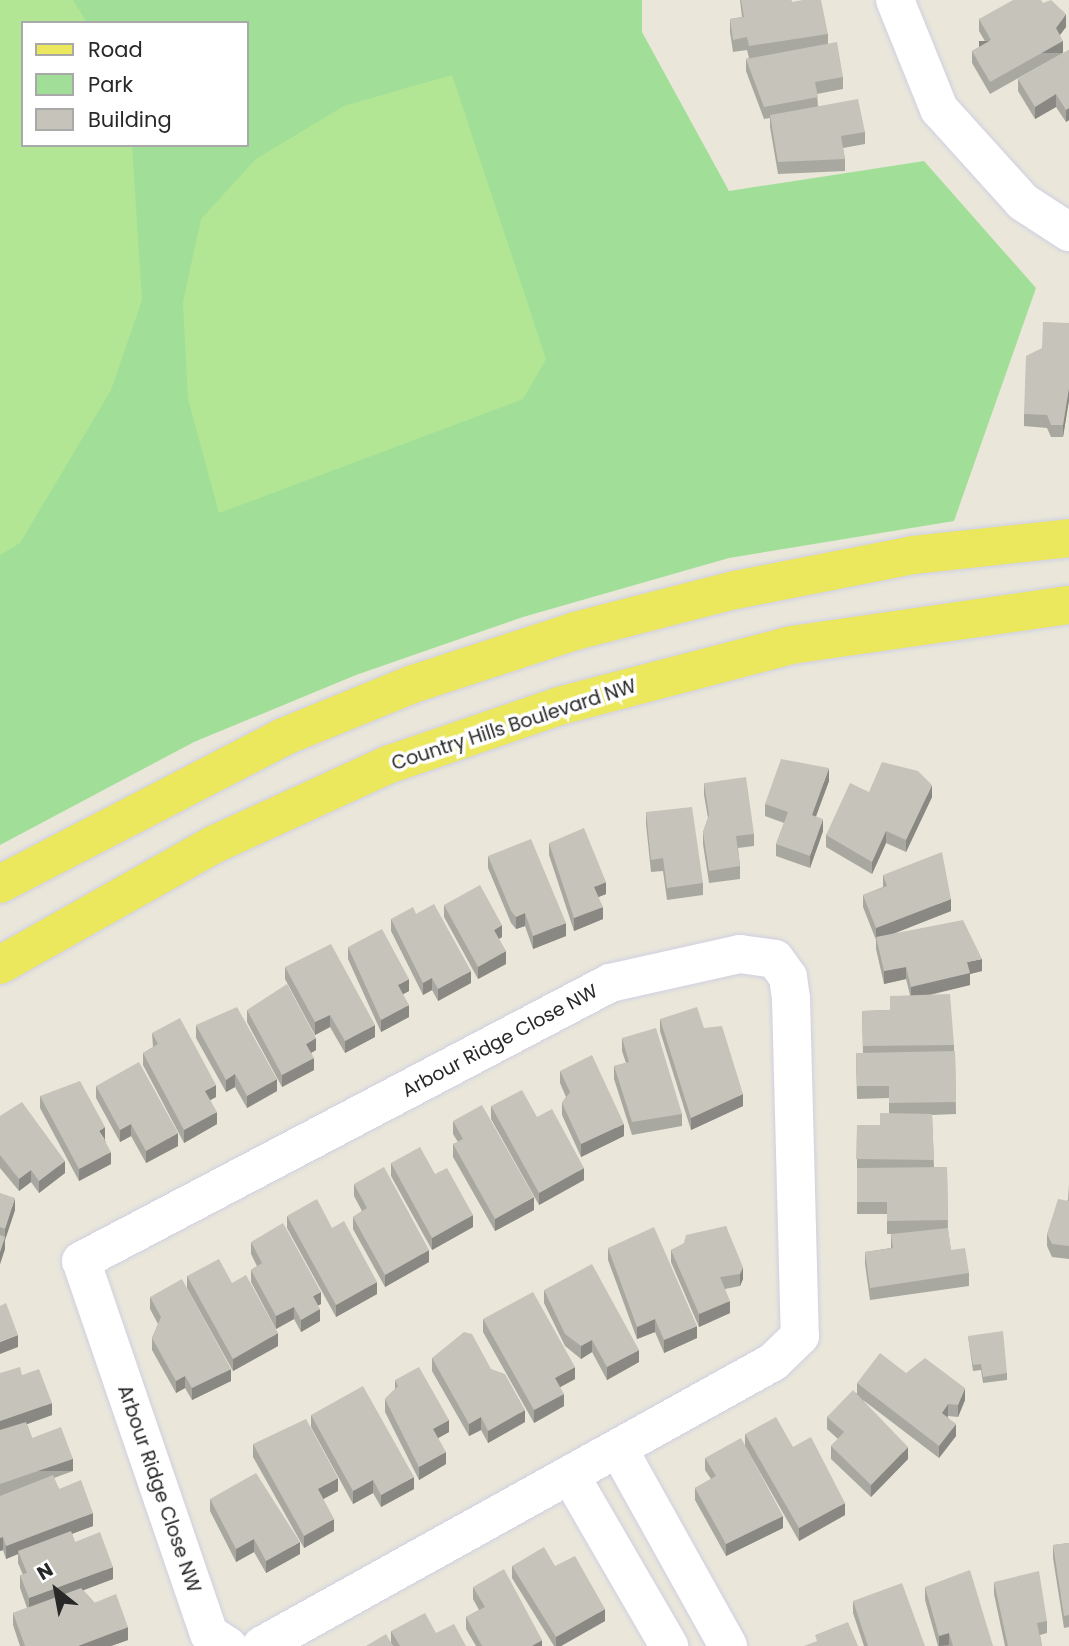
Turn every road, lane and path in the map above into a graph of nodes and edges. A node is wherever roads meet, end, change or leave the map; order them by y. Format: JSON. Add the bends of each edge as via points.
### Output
{"nodes":[{"id":1,"x":895,"y":0,"type":"edge"},
{"id":2,"x":1069,"y":232,"type":"edge"},
{"id":3,"x":1069,"y":538,"type":"edge"},
{"id":4,"x":1069,"y":605,"type":"edge"},
{"id":5,"x":0,"y":884,"type":"edge"},
{"id":6,"x":0,"y":965,"type":"edge"},
{"id":7,"x":619,"y":1450,"type":"junction"},
{"id":8,"x":570,"y":1475,"type":"junction"},
{"id":9,"x":228,"y":1646,"type":"edge"},
{"id":10,"x":261,"y":1646,"type":"edge"},
{"id":11,"x":669,"y":1646,"type":"edge"},
{"id":12,"x":729,"y":1646,"type":"edge"}],
"edges":[{"from":1,"to":2,"type":"street","via":[[939,109],[1023,202]]},
{"from":3,"to":5,"type":"main road","via":[[885,560],[735,590],[550,639],[413,684],[284,737]]},
{"from":4,"to":6,"type":"main road","name":"Country Hills Boulevard NW","via":[[791,645],[559,706],[390,764],[215,844]]},
{"from":7,"to":8,"type":"street","name":"Arbour Ridge Close NW"},
{"from":7,"to":9,"type":"street","name":"Arbour Ridge Close NW","via":[[773,1362],[800,1336],[792,999],[788,977],[775,959],[761,954],[611,983],[81,1261],[209,1634]]},
{"from":7,"to":12,"type":"street"},
{"from":8,"to":10,"type":"street","name":"Arbour Ridge Close NW"},
{"from":8,"to":11,"type":"street"}]}
